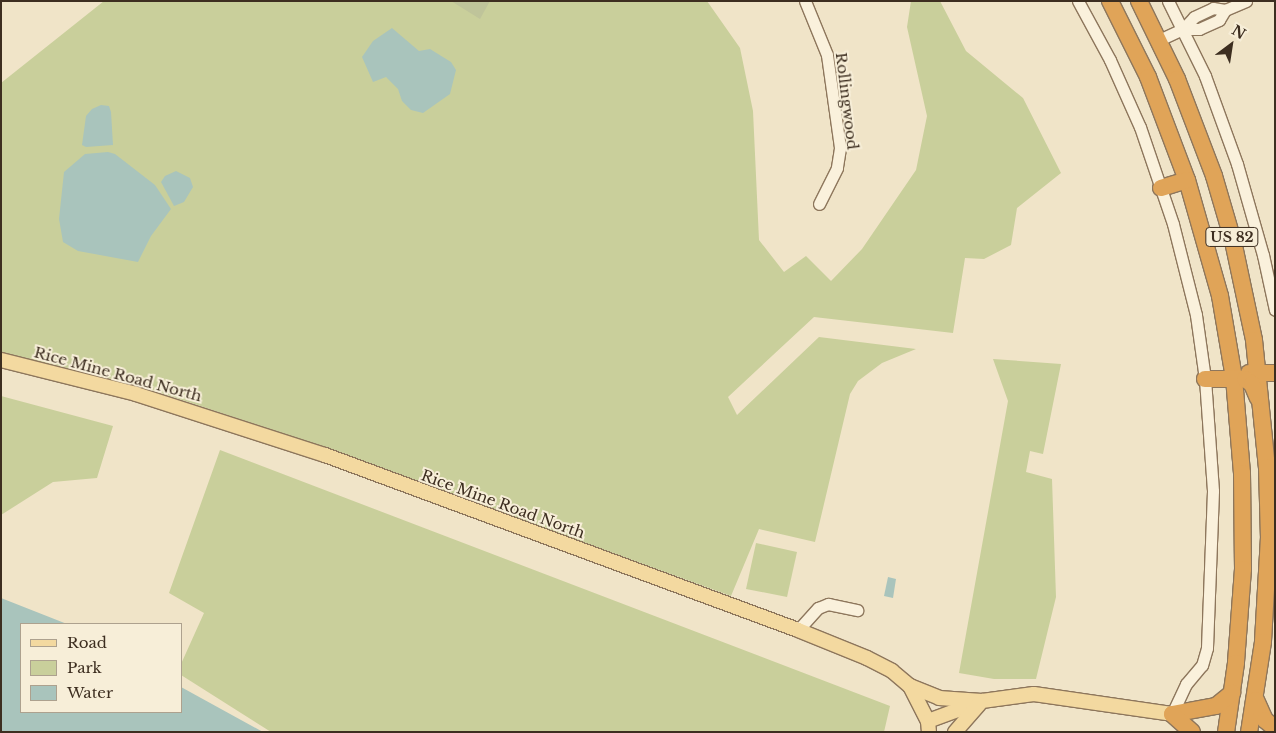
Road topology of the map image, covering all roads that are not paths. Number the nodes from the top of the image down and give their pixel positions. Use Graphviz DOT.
graph roads {
  1 [pos="805,1"];
  2 [pos="1078,1"];
  3 [pos="1110,1"];
  4 [pos="1139,1"];
  5 [pos="1168,1"];
  6 [pos="1246,1"];
  7 [pos="1120,18"];
  8 [pos="1183,29"];
  9 [pos="1159,40"];
  10 [pos="1187,180"];
  11 [pos="1161,188"];
  12 [pos="819,204"];
  13 [pos="1275,310"];
  14 [pos="1227,336"];
  15 [pos="1,360"];
  16 [pos="1275,373"];
  17 [pos="1258,374"];
  18 [pos="1234,378"];
  19 [pos="1205,379"];
  20 [pos="1262,413"];
  21 [pos="858,610"];
  22 [pos="798,630"];
  23 [pos="910,686"];
  24 [pos="1232,693"];
  25 [pos="1256,700"];
  26 [pos="982,701"];
  27 [pos="1172,714"];
  28 [pos="928,726"];
  29 [pos="1275,728"];
  30 [pos="1192,730"];
  31 [pos="955,732"];
  32 [pos="1226,732"];
  33 [pos="1249,732"];
  1 -- 12 [label="street, Rollingwood"];
  2 -- 11 [label="street"];
  3 -- 7 [label="highway, US 82"];
  4 -- 9 [label="highway, US 82"];
  5 -- 8 [label="street"];
  6 -- 8 [label="street"];
  7 -- 9 [label="highway"];
  7 -- 10 [label="highway, US 82"];
  8 -- 9 [label="street"];
  8 -- 13 [label="street"];
  9 -- 17 [label="highway, US 82"];
  10 -- 11 [label="highway"];
  10 -- 14 [label="highway, US 82"];
  11 -- 19 [label="street"];
  14 -- 17 [label="highway"];
  14 -- 18 [label="highway, US 82"];
  15 -- 22 [label="main road, Rice Mine Road North"];
  16 -- 17 [label="highway"];
  17 -- 20 [label="highway, US 82"];
  18 -- 19 [label="highway"];
  18 -- 20 [label="highway"];
  18 -- 24 [label="highway, US 82"];
  19 -- 27 [label="street"];
  20 -- 25 [label="highway, US 82"];
  21 -- 22 [label="street"];
  22 -- 23 [label="main road, Rice Mine Road North"];
  23 -- 26 [label="main road, Rice Mine Road North"];
  23 -- 28 [label="main road"];
  24 -- 27 [label="highway"];
  24 -- 32 [label="highway, US 82"];
  25 -- 29 [label="highway"];
  25 -- 33 [label="highway, US 82"];
  26 -- 27 [label="main road, Rice Mine Road North"];
  26 -- 28 [label="main road, Rice Mine Road North"];
  26 -- 31 [label="main road"];
  27 -- 30 [label="highway"];
}
